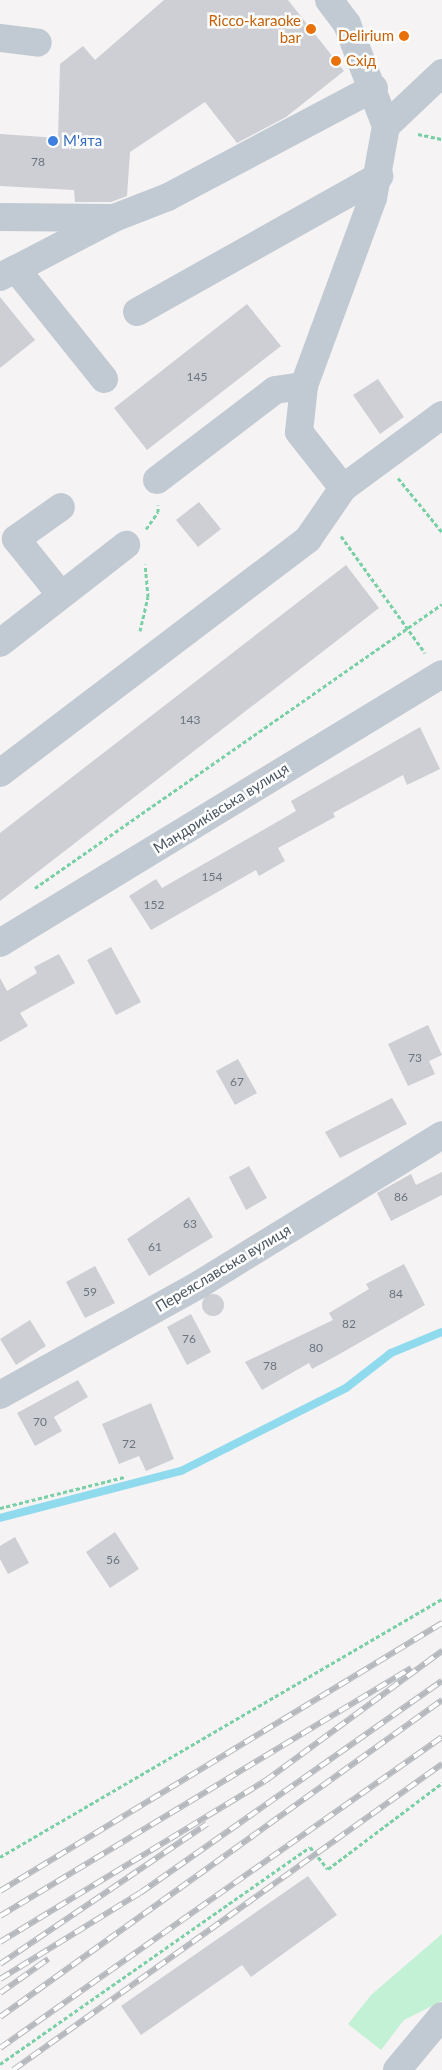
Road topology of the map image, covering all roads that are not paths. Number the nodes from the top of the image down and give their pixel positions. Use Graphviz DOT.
graph roads {
  1 [pos="329,0"];
  2 [pos="0,38"];
  3 [pos="38,43"];
  4 [pos="442,73"];
  5 [pos="374,88"];
  6 [pos="386,126"];
  7 [pos="379,176"];
  8 [pos="0,217"];
  9 [pos="114,218"];
  10 [pos="8,273"];
  11 [pos="137,312"];
  12 [pos="104,379"];
  13 [pos="304,386"];
  14 [pos="442,415"];
  15 [pos="158,480"];
  16 [pos="343,488"];
  17 [pos="61,507"];
  18 [pos="135,553"];
  19 [pos="61,595"];
  20 [pos="0,643"];
  21 [pos="442,674"];
  22 [pos="0,773"];
  23 [pos="0,943"];
  24 [pos="442,1135"];
  25 [pos="0,1395"];
  26 [pos="442,2016"];
  27 [pos="397,2070"];
  1 -- 5 [label="street"];
  2 -- 3 [label="street"];
  4 -- 6 [label="street"];
  5 -- 6 [label="street"];
  5 -- 9 [label="street"];
  6 -- 7 [label="street"];
  7 -- 11 [label="street"];
  7 -- 13 [label="street"];
  8 -- 9 [label="street"];
  9 -- 10 [label="street"];
  10 -- 12 [label="street"];
  13 -- 15 [label="street"];
  13 -- 16 [label="street"];
  14 -- 16 [label="street"];
  16 -- 22 [label="street"];
  17 -- 19 [label="street"];
  18 -- 19 [label="street"];
  19 -- 20 [label="street"];
  21 -- 23 [label="street, Мандриківська вулиця"];
  24 -- 25 [label="street, Переяславська вулиця"];
  26 -- 27 [label="street"];
}
